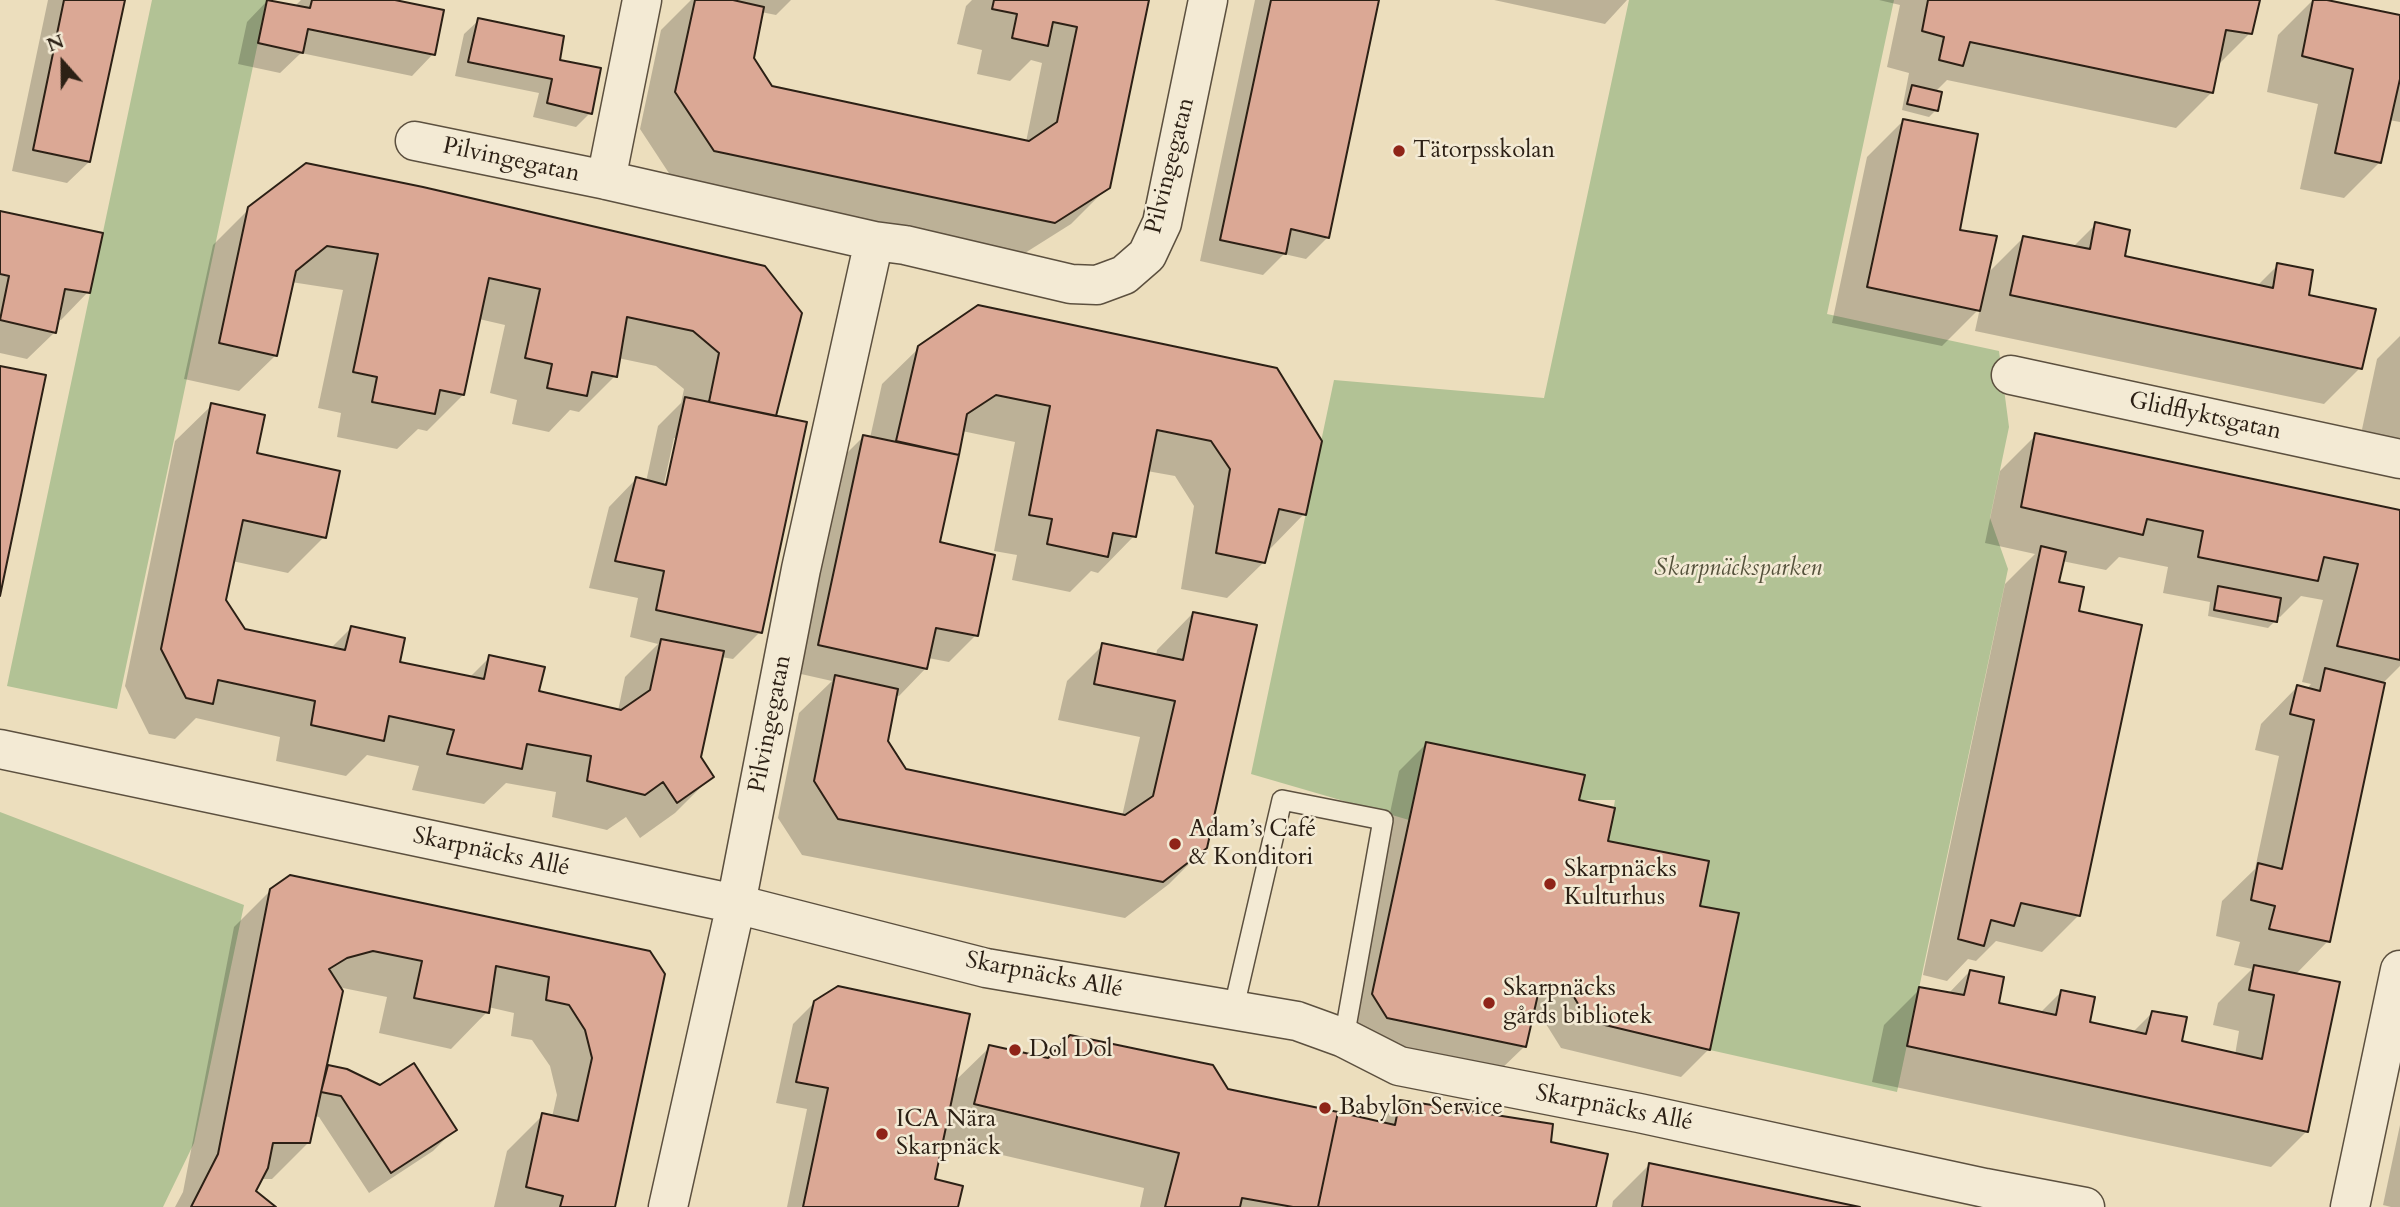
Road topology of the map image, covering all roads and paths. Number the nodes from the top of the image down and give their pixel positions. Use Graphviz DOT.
graph roads {
  1 [pos="642,0"];
  2 [pos="1208,0"];
  3 [pos="415,141"];
  4 [pos="606,180"];
  5 [pos="874,241"];
  6 [pos="2011,375"];
  7 [pos="2400,459"];
  8 [pos="0,749"];
  9 [pos="736,904"];
  10 [pos="2400,970"];
  11 [pos="1233,1011"];
  12 [pos="1344,1038"];
  13 [pos="668,1207"];
  14 [pos="2085,1207"];
  15 [pos="2350,1207"];
  1 -- 4 [label="street, Pilvingegatan"];
  2 -- 5 [label="street, Pilvingegatan"];
  3 -- 4 [label="street, Pilvingegatan"];
  4 -- 5 [label="street, Pilvingegatan"];
  5 -- 9 [label="street, Pilvingegatan"];
  6 -- 7 [label="street, Glidflyktsgatan"];
  8 -- 9 [label="street, Skarpnäcks Allé"];
  9 -- 11 [label="street, Skarpnäcks Allé"];
  9 -- 13 [label="street, Pilvingegatan"];
  10 -- 15 [label="street"];
  11 -- 12 [label="street, Skarpnäcks Allé"];
  11 -- 12 [label="lane"];
  12 -- 14 [label="street, Skarpnäcks Allé"];
}
